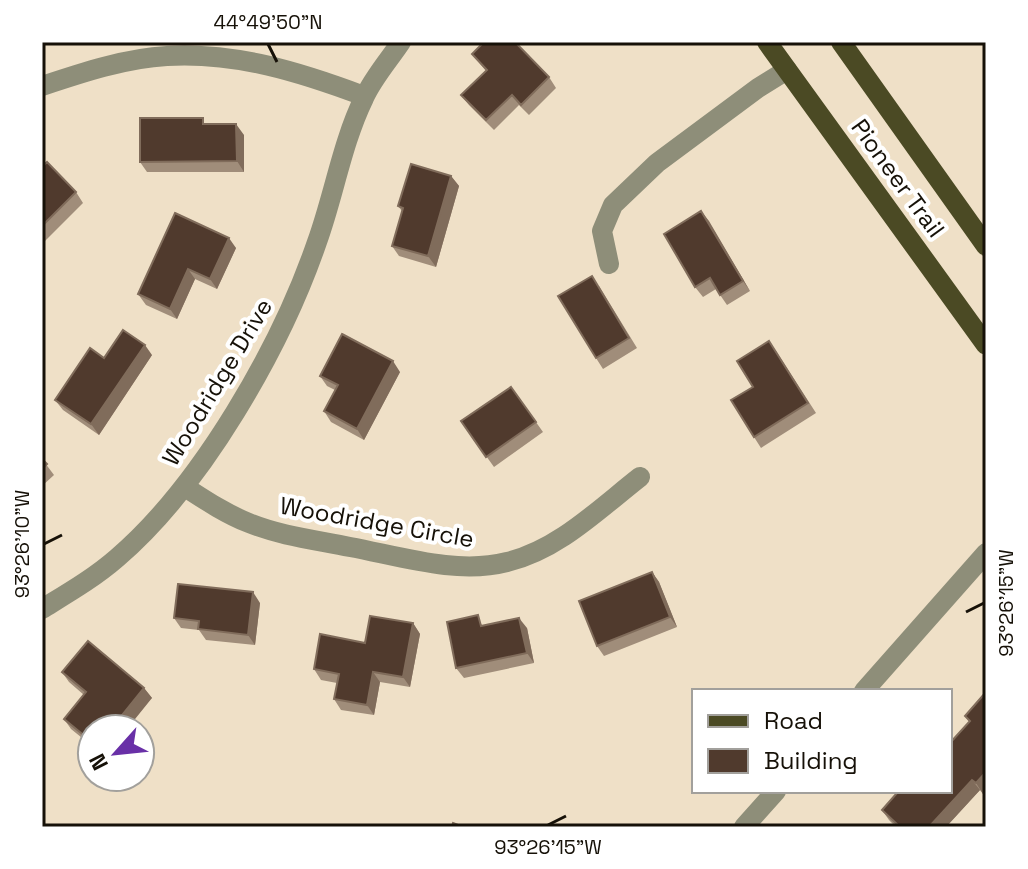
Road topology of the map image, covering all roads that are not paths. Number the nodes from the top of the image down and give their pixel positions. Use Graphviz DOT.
graph roads {
  1 [pos="401,42"];
  2 [pos="767,42"];
  3 [pos="841,42"];
  4 [pos="787,70"];
  5 [pos="42,86"];
  6 [pos="364,96"];
  7 [pos="986,246"];
  8 [pos="609,264"];
  9 [pos="986,345"];
  10 [pos="640,477"];
  11 [pos="185,487"];
  12 [pos="986,553"];
  13 [pos="42,609"];
  14 [pos="866,689"];
  15 [pos="774,793"];
  16 [pos="744,827"];
  1 -- 6 [label="street, Woodridge Drive"];
  2 -- 4 [label="main road, Pioneer Trail"];
  3 -- 7 [label="main road, Pioneer Trail"];
  4 -- 8 [label="street"];
  4 -- 9 [label="main road, Pioneer Trail"];
  5 -- 6 [label="street"];
  6 -- 11 [label="street, Woodridge Drive"];
  10 -- 11 [label="street, Woodridge Circle"];
  11 -- 13 [label="street, Woodridge Drive"];
  12 -- 14 [label="street"];
  15 -- 16 [label="street"];
}
